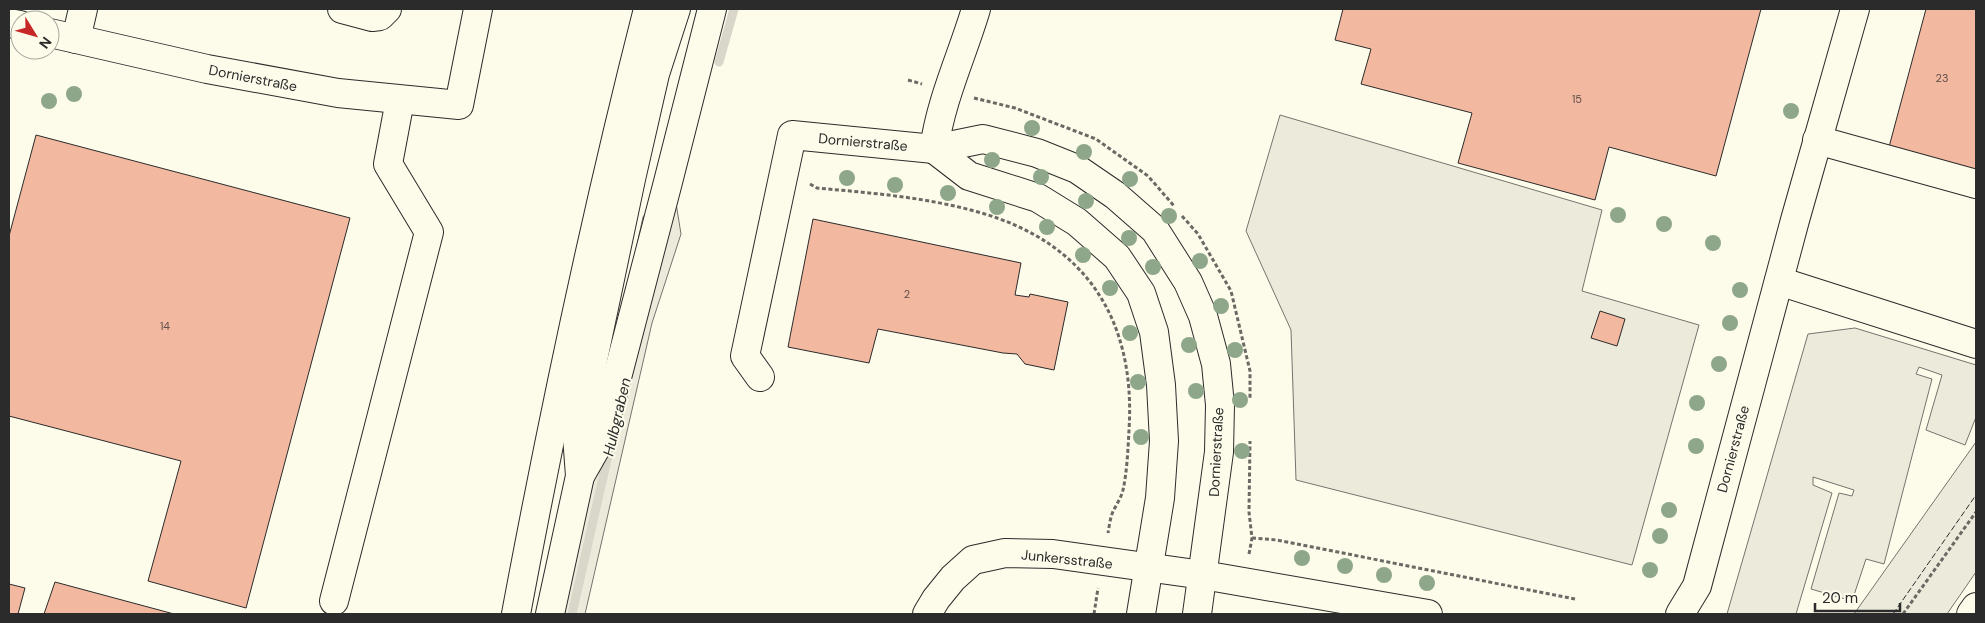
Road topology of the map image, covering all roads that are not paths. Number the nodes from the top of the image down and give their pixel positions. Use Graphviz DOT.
graph roads {
  1 [pos="83,9"];
  2 [pos="342,9"];
  3 [pos="387,9"];
  4 [pos="478,9"];
  5 [pos="648,9"];
  6 [pos="676,9"];
  7 [pos="712,9"];
  8 [pos="976,9"];
  9 [pos="1855,9"];
  10 [pos="63,36"];
  11 [pos="643,75"];
  12 [pos="400,100"];
  13 [pos="1817,140"];
  14 [pos="934,148"];
  15 [pos="619,176"];
  16 [pos="1976,184"];
  17 [pos="1779,280"];
  18 [pos="1976,344"];
  19 [pos="760,377"];
  20 [pos="580,476"];
  21 [pos="1148,568"];
  22 [pos="1203,575"];
  23 [pos="334,601"];
  24 [pos="1976,607"];
  25 [pos="516,614"];
  26 [pos="550,614"];
  27 [pos="927,614"];
  28 [pos="1141,614"];
  29 [pos="1197,614"];
  30 [pos="1428,614"];
  31 [pos="1680,614"];
  32 [pos="1971,614"];
  1 -- 10 [label="main road"];
  2 -- 3 [label="main road"];
  4 -- 12 [label="main road, Dornierstraße"];
  5 -- 11 [label="main road"];
  6 -- 11 [label="main road"];
  7 -- 20 [label="main road"];
  8 -- 14 [label="main road"];
  9 -- 13 [label="main road, Dornierstraße"];
  10 -- 12 [label="main road, Dornierstraße"];
  11 -- 15 [label="main road"];
  12 -- 23 [label="main road"];
  13 -- 16 [label="main road"];
  13 -- 17 [label="main road, Dornierstraße"];
  14 -- 19 [label="main road, Dornierstraße"];
  14 -- 21 [label="main road"];
  14 -- 22 [label="main road, Dornierstraße"];
  15 -- 20 [label="main road"];
  15 -- 25 [label="main road"];
  17 -- 18 [label="main road"];
  17 -- 31 [label="main road, Dornierstraße"];
  20 -- 26 [label="main road"];
  21 -- 22 [label="main road, Junkersstraße"];
  21 -- 27 [label="main road, Junkersstraße"];
  21 -- 28 [label="main road"];
  22 -- 29 [label="main road, Dornierstraße"];
  22 -- 30 [label="main road"];
  24 -- 32 [label="main road"];
}
